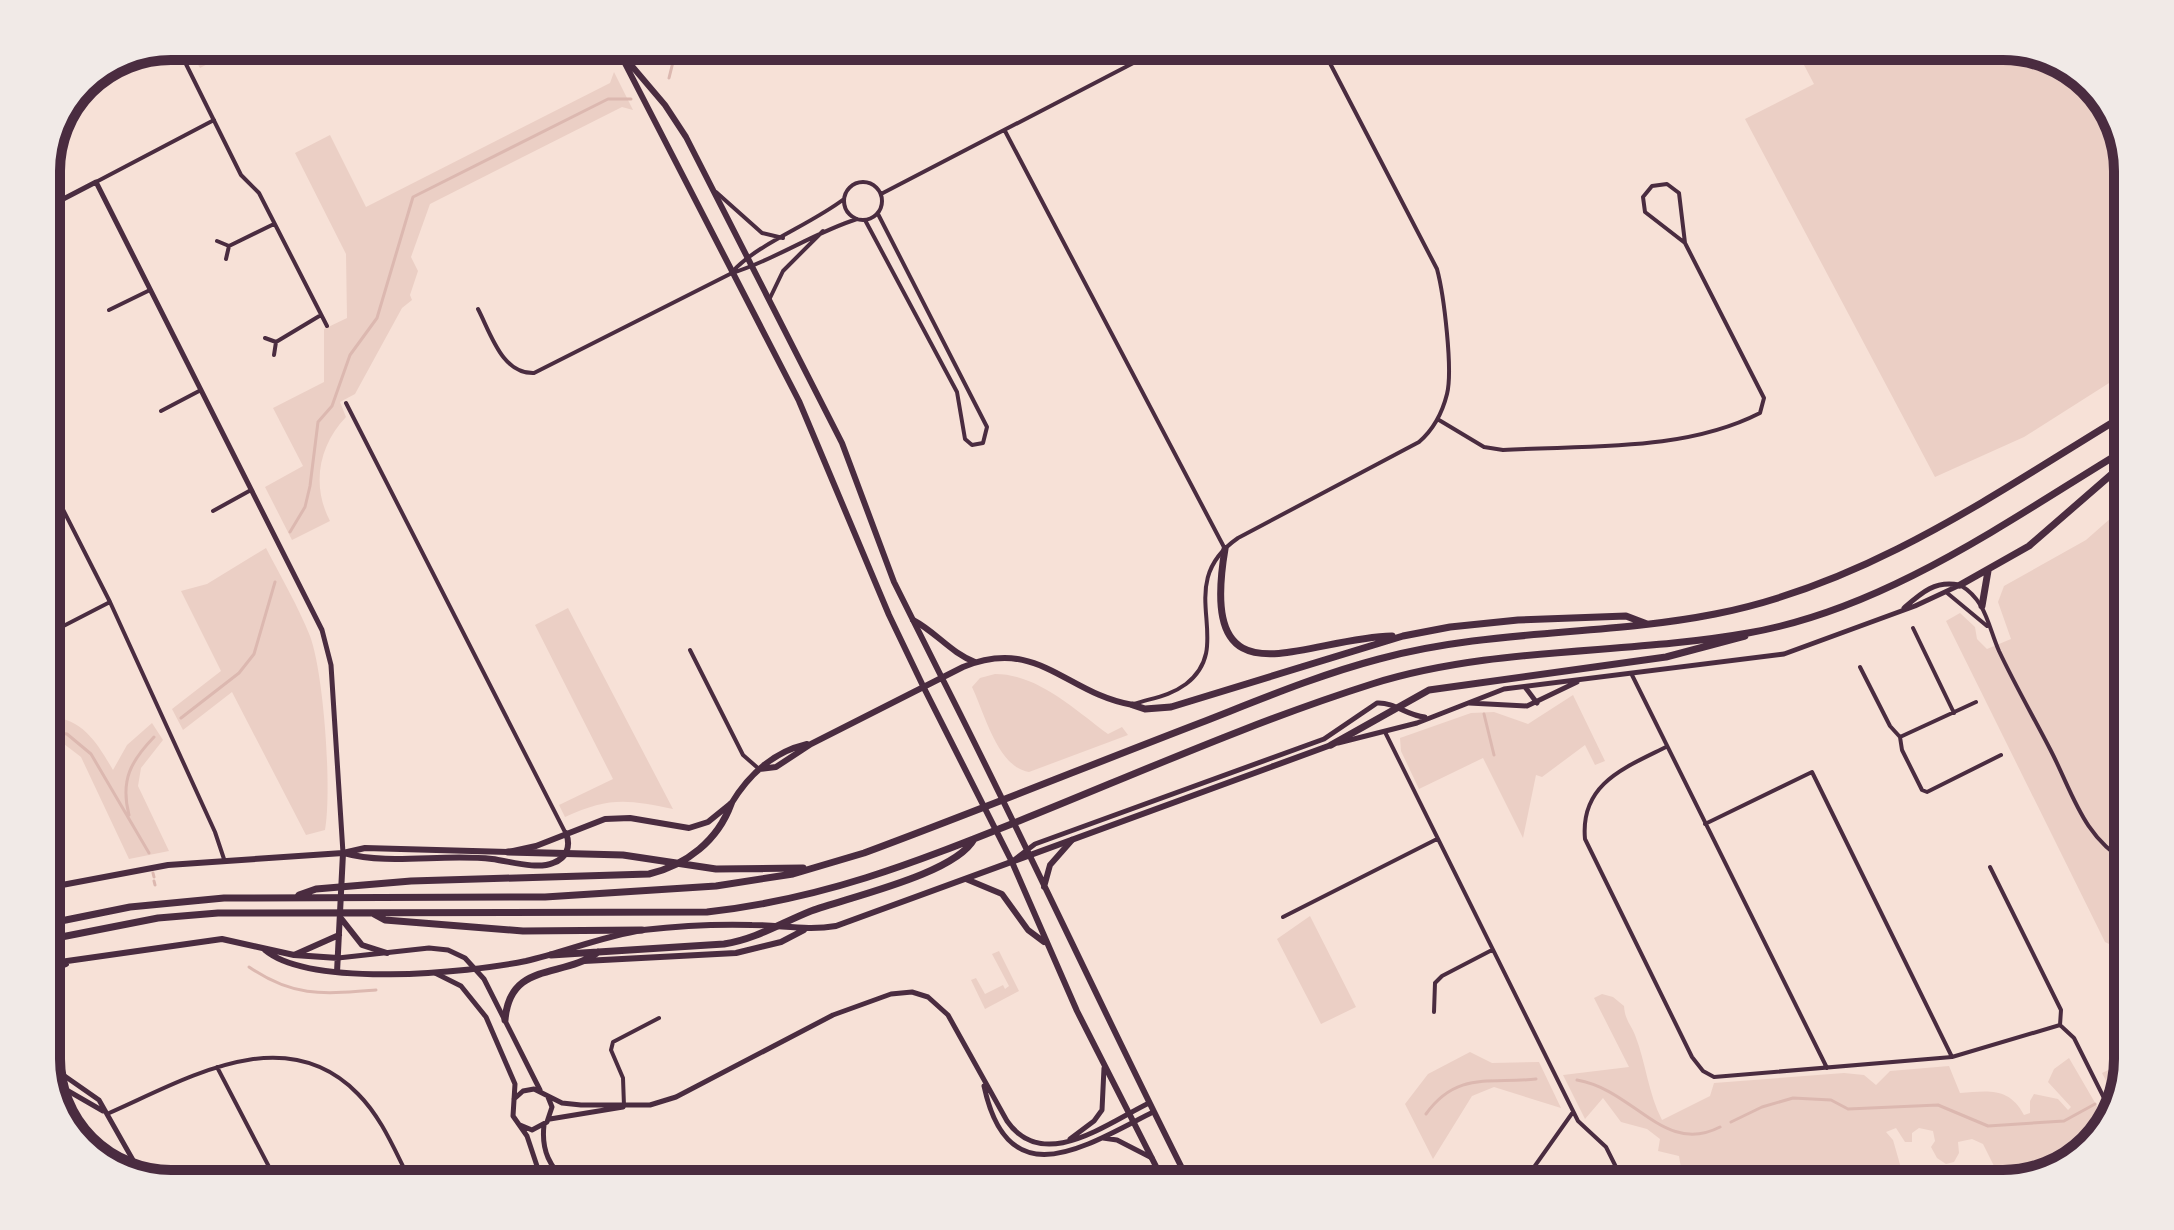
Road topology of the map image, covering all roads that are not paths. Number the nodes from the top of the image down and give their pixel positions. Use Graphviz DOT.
graph roads {
  1 [pos="184,60"];
  2 [pos="622,60"];
  3 [pos="626,60"];
  4 [pos="1139,60"];
  5 [pos="1328,60"];
  6 [pos="214,120"];
  7 [pos="1005,131"];
  8 [pos="96,182"];
  9 [pos="712,188"];
  10 [pos="881,194"];
  11 [pos="844,199"];
  12 [pos="60,201"];
  13 [pos="878,214"];
  14 [pos="857,219"];
  15 [pos="865,220"];
  16 [pos="274,224"];
  17 [pos="825,230"];
  18 [pos="783,238"];
  19 [pos="217,241"];
  20 [pos="1685,243"];
  21 [pos="229,246"];
  22 [pos="897,255"];
  23 [pos="747,257"];
  24 [pos="226,259"];
  25 [pos="886,260"];
  26 [pos="752,267"];
  27 [pos="732,273"];
  28 [pos="150,290"];
  29 [pos="770,302"];
  30 [pos="478,309"];
  31 [pos="109,310"];
  32 [pos="321,315"];
  33 [pos="327,326"];
  34 [pos="265,338"];
  35 [pos="276,342"];
  36 [pos="274,355"];
  37 [pos="201,390"];
  38 [pos="346,403"];
  39 [pos="161,411"];
  40 [pos="1439,420"];
  41 [pos="2114,421"];
  42 [pos="2114,456"];
  43 [pos="2114,472"];
  44 [pos="251,490"];
  45 [pos="60,504"];
  46 [pos="213,511"];
  47 [pos="1225,549"];
  48 [pos="1988,571"];
  49 [pos="1960,585"];
  50 [pos="1946,592"];
  51 [pos="110,602"];
  52 [pos="1982,606"];
  53 [pos="1903,608"];
  54 [pos="913,620"];
  55 [pos="1649,624"];
  56 [pos="60,628"];
  57 [pos="1913,628"];
  58 [pos="1989,628"];
  59 [pos="1751,633"];
  60 [pos="1403,636"];
  61 [pos="690,650"];
  62 [pos="975,662"];
  63 [pos="1860,667"];
  64 [pos="1632,675"];
  65 [pos="942,678"];
  66 [pos="1578,682"];
  67 [pos="1524,686"];
  68 [pos="924,688"];
  69 [pos="1976,702"];
  70 [pos="1467,703"];
  71 [pos="1537,703"];
  72 [pos="1133,705"];
  73 [pos="1397,708"];
  74 [pos="1954,713"];
  75 [pos="1426,717"];
  76 [pos="1385,732"];
  77 [pos="1900,737"];
  78 [pos="1331,745"];
  79 [pos="1666,747"];
  80 [pos="2001,755"];
  81 [pos="759,769"];
  82 [pos="731,804"];
  83 [pos="1704,824"];
  84 [pos="566,833"];
  85 [pos="974,839"];
  86 [pos="1437,839"];
  87 [pos="1072,840"];
  88 [pos="1026,848"];
  89 [pos="508,852"];
  90 [pos="343,853"];
  91 [pos="2114,854"];
  92 [pos="565,855"];
  93 [pos="1030,856"];
  94 [pos="224,859"];
  95 [pos="1012,862"];
  96 [pos="1990,867"];
  97 [pos="809,868"];
  98 [pos="966,879"];
  99 [pos="60,886"];
  100 [pos="1044,887"];
  101 [pos="315,893"];
  102 [pos="372,913"];
  103 [pos="340,917"];
  104 [pos="1283,917"];
  105 [pos="60,922"];
  106 [pos="642,930"];
  107 [pos="804,930"];
  108 [pos="339,935"];
  109 [pos="60,937"];
  110 [pos="1046,944"];
  111 [pos="265,950"];
  112 [pos="1492,950"];
  113 [pos="600,951"];
  114 [pos="387,953"];
  115 [pos="294,955"];
  116 [pos="551,955"];
  117 [pos="338,958"];
  118 [pos="577,961"];
  119 [pos="69,962"];
  120 [pos="60,963"];
  121 [pos="60,966"];
  122 [pos="477,968"];
  123 [pos="431,971"];
  124 [pos="337,972"];
  125 [pos="1434,1012"];
  126 [pos="659,1018"];
  127 [pos="505,1020"];
  128 [pos="2060,1025"];
  129 [pos="1952,1057"];
  130 [pos="1104,1066"];
  131 [pos="217,1067"];
  132 [pos="1827,1068"];
  133 [pos="61,1074"];
  134 [pos="983,1081"];
  135 [pos="64,1089"];
  136 [pos="540,1091"];
  137 [pos="547,1096"];
  138 [pos="514,1099"];
  139 [pos="2106,1101"];
  140 [pos="1149,1103"];
  141 [pos="624,1106"];
  142 [pos="1153,1112"];
  143 [pos="1573,1112"];
  144 [pos="1129,1113"];
  145 [pos="107,1114"];
  146 [pos="550,1119"];
  147 [pos="1134,1122"];
  148 [pos="519,1125"];
  149 [pos="544,1125"];
  150 [pos="1101,1138"];
  151 [pos="1070,1140"];
  152 [pos="1153,1159"];
  153 [pos="135,1164"];
  154 [pos="271,1170"];
  155 [pos="405,1170"];
  156 [pos="540,1170"];
  157 [pos="556,1170"];
  158 [pos="1158,1170"];
  159 [pos="1183,1170"];
  160 [pos="1532,1170"];
  161 [pos="1618,1170"];
  1 -- 6 [label="street"];
  2 -- 27 [label="main road"];
  3 -- 9 [label="main road"];
  4 -- 7 [label="street"];
  5 -- 40 [label="street"];
  6 -- 8 [label="street"];
  6 -- 16 [label="street"];
  7 -- 10 [label="street"];
  7 -- 47 [label="street"];
  8 -- 12 [label="street"];
  8 -- 28 [label="street"];
  9 -- 18 [label="street"];
  9 -- 23 [label="main road"];
  10 -- 11 [label="street"];
  10 -- 13 [label="street"];
  11 -- 14 [label="street"];
  11 -- 18 [label="street"];
  13 -- 15 [label="street"];
  13 -- 22 [label="street"];
  14 -- 15 [label="street"];
  14 -- 17 [label="street"];
  15 -- 25 [label="street"];
  16 -- 21 [label="street"];
  16 -- 32 [label="street"];
  17 -- 26 [label="street"];
  17 -- 29 [label="street"];
  18 -- 23 [label="street"];
  19 -- 21 [label="street"];
  20 -- 20 [label="street"];
  20 -- 40 [label="street"];
  21 -- 24 [label="street"];
  22 -- 25 [label="street"];
  22 -- 25 [label="street"];
  23 -- 26 [label="main road"];
  23 -- 27 [label="street"];
  26 -- 27 [label="street"];
  26 -- 29 [label="main road"];
  27 -- 30 [label="street"];
  27 -- 68 [label="main road"];
  28 -- 31 [label="street"];
  28 -- 37 [label="street"];
  29 -- 54 [label="main road"];
  32 -- 33 [label="street"];
  32 -- 35 [label="street"];
  34 -- 35 [label="street"];
  35 -- 36 [label="street"];
  37 -- 39 [label="street"];
  37 -- 44 [label="street"];
  38 -- 84 [label="street"];
  40 -- 47 [label="street"];
  41 -- 55 [label="highway"];
  42 -- 59 [label="highway"];
  43 -- 48 [label="highway"];
  44 -- 46 [label="street"];
  44 -- 90 [label="street"];
  45 -- 51 [label="street"];
  47 -- 60 [label="highway"];
  47 -- 72 [label="street"];
  48 -- 49 [label="highway"];
  48 -- 52 [label="highway"];
  49 -- 50 [label="street"];
  49 -- 52 [label="street"];
  49 -- 53 [label="street"];
  50 -- 53 [label="street"];
  50 -- 58 [label="street"];
  51 -- 56 [label="street"];
  51 -- 94 [label="street"];
  52 -- 58 [label="street"];
  53 -- 64 [label="street"];
  54 -- 62 [label="main road"];
  54 -- 65 [label="main road"];
  55 -- 60 [label="highway"];
  55 -- 97 [label="highway"];
  57 -- 74 [label="street"];
  58 -- 91 [label="street"];
  59 -- 73 [label="highway"];
  59 -- 85 [label="highway"];
  60 -- 72 [label="highway"];
  61 -- 81 [label="street"];
  62 -- 65 [label="main road"];
  62 -- 72 [label="main road"];
  63 -- 77 [label="street"];
  64 -- 66 [label="street"];
  64 -- 79 [label="street"];
  65 -- 68 [label="main road"];
  65 -- 88 [label="main road"];
  66 -- 67 [label="street"];
  66 -- 71 [label="street"];
  67 -- 70 [label="street"];
  67 -- 71 [label="street"];
  68 -- 81 [label="main road"];
  68 -- 95 [label="main road"];
  69 -- 74 [label="street"];
  70 -- 71 [label="street"];
  70 -- 75 [label="street"];
  73 -- 75 [label="street"];
  73 -- 78 [label="highway"];
  73 -- 88 [label="street"];
  74 -- 77 [label="street"];
  75 -- 76 [label="street"];
  76 -- 78 [label="street"];
  76 -- 86 [label="street"];
  77 -- 80 [label="street"];
  78 -- 87 [label="main road"];
  79 -- 83 [label="street"];
  79 -- 132 [label="street"];
  81 -- 82 [label="main road"];
  82 -- 84 [label="main road"];
  82 -- 101 [label="highway"];
  83 -- 129 [label="street"];
  83 -- 132 [label="street"];
  84 -- 89 [label="main road"];
  84 -- 92 [label="main road"];
  85 -- 102 [label="highway"];
  85 -- 113 [label="highway"];
  86 -- 104 [label="street"];
  86 -- 112 [label="street"];
  87 -- 93 [label="main road"];
  87 -- 100 [label="main road"];
  88 -- 93 [label="main road"];
  88 -- 95 [label="street"];
  89 -- 90 [label="main road"];
  89 -- 92 [label="highway"];
  90 -- 92 [label="main road"];
  90 -- 94 [label="main road"];
  90 -- 103 [label="main road"];
  92 -- 97 [label="highway"];
  93 -- 95 [label="main road"];
  93 -- 100 [label="main road"];
  94 -- 99 [label="main road"];
  95 -- 98 [label="main road"];
  95 -- 110 [label="main road"];
  96 -- 128 [label="street"];
  97 -- 101 [label="highway"];
  98 -- 107 [label="main road"];
  98 -- 110 [label="main road"];
  100 -- 140 [label="main road"];
  101 -- 105 [label="highway"];
  102 -- 106 [label="highway"];
  102 -- 109 [label="highway"];
  103 -- 108 [label="main road"];
  103 -- 114 [label="main road"];
  106 -- 107 [label="main road"];
  106 -- 116 [label="main road"];
  107 -- 118 [label="main road"];
  108 -- 115 [label="main road"];
  108 -- 117 [label="main road"];
  110 -- 130 [label="main road"];
  111 -- 115 [label="main road"];
  111 -- 119 [label="main road"];
  111 -- 124 [label="main road"];
  112 -- 125 [label="street"];
  112 -- 143 [label="street"];
  113 -- 116 [label="highway"];
  113 -- 118 [label="highway"];
  114 -- 117 [label="street"];
  114 -- 122 [label="street"];
  115 -- 117 [label="main road"];
  116 -- 122 [label="main road"];
  117 -- 124 [label="main road"];
  118 -- 127 [label="highway"];
  119 -- 120 [label="main road"];
  119 -- 121 [label="main road"];
  122 -- 123 [label="main road"];
  122 -- 127 [label="street"];
  123 -- 124 [label="main road"];
  123 -- 138 [label="street"];
  126 -- 141 [label="street"];
  127 -- 136 [label="street"];
  128 -- 129 [label="street"];
  128 -- 139 [label="street"];
  129 -- 132 [label="street"];
  130 -- 144 [label="main road"];
  130 -- 151 [label="street"];
  131 -- 145 [label="street"];
  131 -- 154 [label="street"];
  131 -- 155 [label="street"];
  133 -- 145 [label="street"];
  134 -- 141 [label="street"];
  134 -- 150 [label="street"];
  134 -- 151 [label="street"];
  135 -- 145 [label="street"];
  136 -- 137 [label="street"];
  136 -- 138 [label="street"];
  137 -- 141 [label="street"];
  137 -- 146 [label="street"];
  138 -- 148 [label="street"];
  140 -- 142 [label="main road"];
  140 -- 144 [label="street"];
  141 -- 146 [label="street"];
  142 -- 147 [label="street"];
  142 -- 159 [label="main road"];
  143 -- 160 [label="street"];
  143 -- 161 [label="street"];
  144 -- 147 [label="main road"];
  144 -- 151 [label="street"];
  145 -- 153 [label="street"];
  146 -- 149 [label="street"];
  147 -- 150 [label="street"];
  147 -- 152 [label="main road"];
  148 -- 149 [label="street"];
  148 -- 156 [label="street"];
  149 -- 157 [label="street"];
  150 -- 152 [label="street"];
  152 -- 158 [label="main road"];
}
